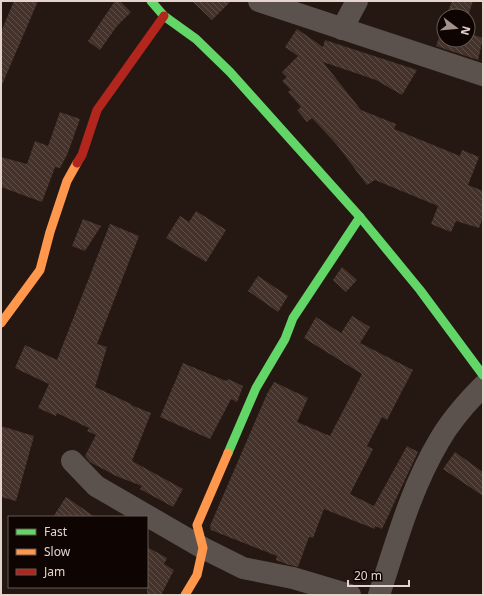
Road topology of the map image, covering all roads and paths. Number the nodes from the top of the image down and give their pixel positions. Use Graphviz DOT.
graph roads {
  1 [pos="151,1"];
  2 [pos="357,1"];
  3 [pos="267,2"];
  4 [pos="164,16"];
  5 [pos="342,29"];
  6 [pos="483,75"];
  7 [pos="360,217"];
  8 [pos="1,323"];
  9 [pos="482,374"];
  10 [pos="72,461"];
  11 [pos="148,516"];
  12 [pos="148,516"];
  13 [pos="203,548"];
  14 [pos="185,595"];
  15 [pos="350,595"];
  16 [pos="378,595"];
  1 -- 4 [label="street"];
  2 -- 5 [label="street"];
  3 -- 5 [label="street"];
  4 -- 7 [label="street"];
  4 -- 8 [label="street"];
  5 -- 6 [label="street"];
  7 -- 9 [label="street"];
  7 -- 13 [label="street"];
  9 -- 16 [label="street"];
  10 -- 12 [label="street"];
  11 -- 13 [label="street"];
  13 -- 14 [label="street"];
  13 -- 15 [label="street"];
}
